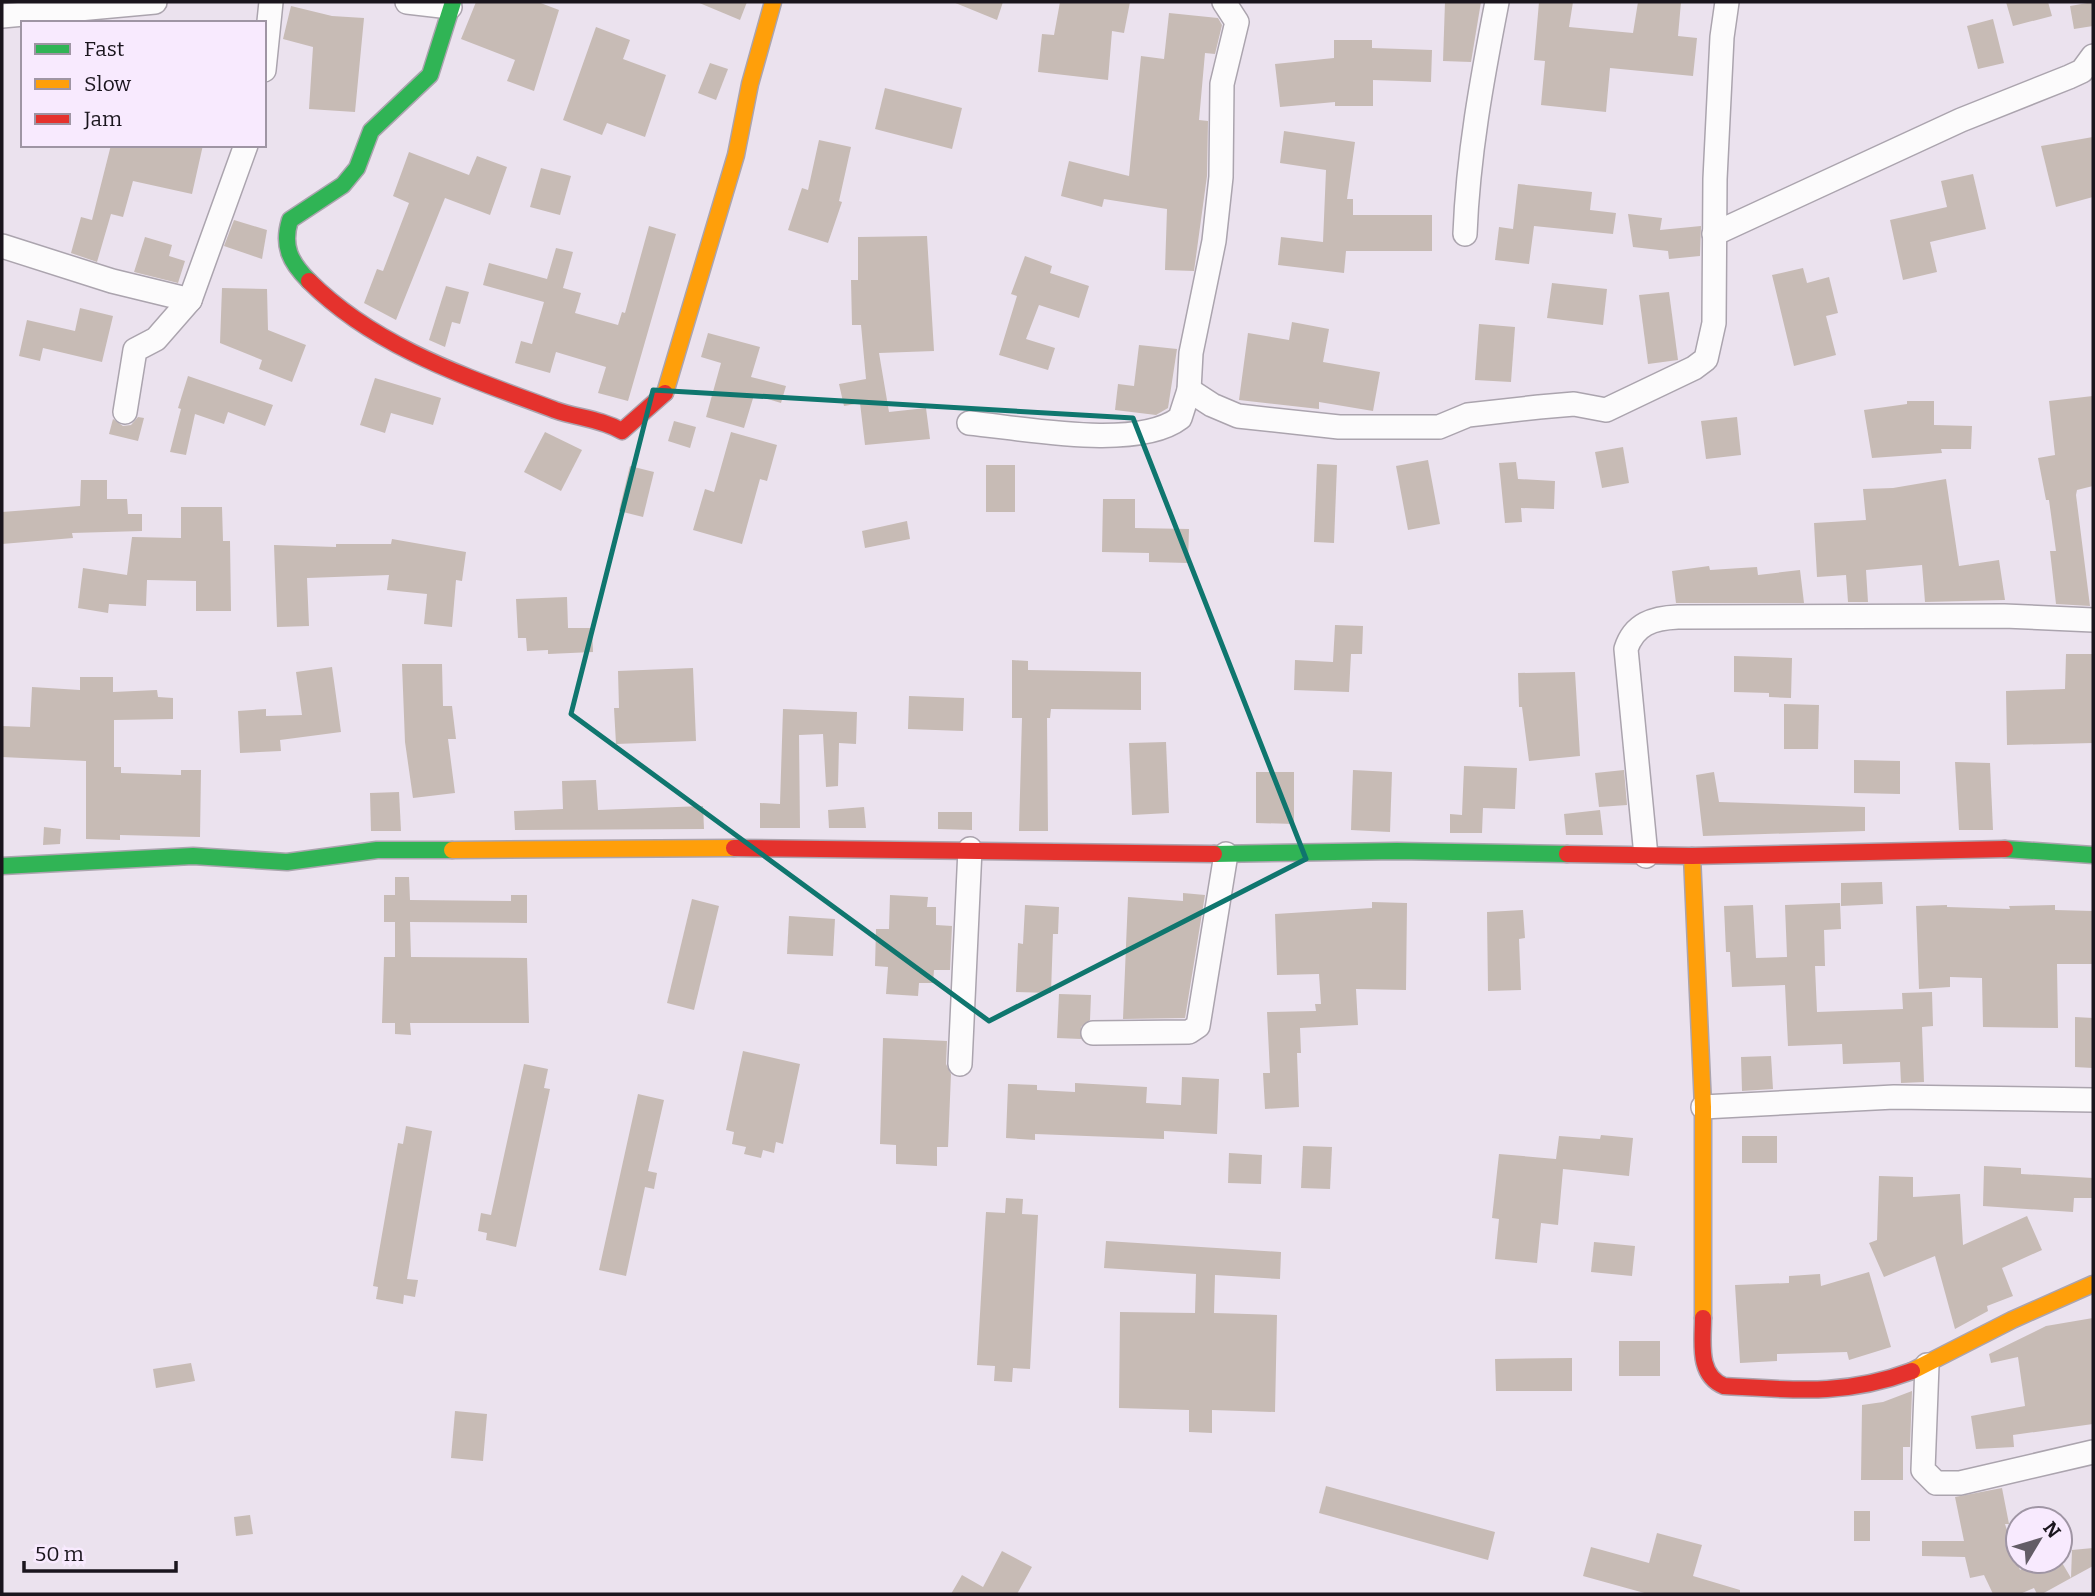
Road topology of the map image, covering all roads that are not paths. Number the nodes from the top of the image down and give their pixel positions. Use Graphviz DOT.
graph roads {
  1 [pos="155,2"];
  2 [pos="271,2"];
  3 [pos="407,2"];
  4 [pos="773,2"];
  5 [pos="1224,2"];
  6 [pos="1497,2"];
  7 [pos="1727,2"];
  8 [pos="452,4"];
  9 [pos="2,16"];
  10 [pos="266,51"];
  11 [pos="2093,56"];
  12 [pos="245,147"];
  13 [pos="1465,234"];
  14 [pos="1714,234"];
  15 [pos="2,246"];
  16 [pos="190,300"];
  17 [pos="1189,390"];
  18 [pos="125,412"];
  19 [pos="969,423"];
  20 [pos="2093,620"];
  21 [pos="970,849"];
  22 [pos="1226,854"];
  23 [pos="2093,855"];
  24 [pos="1646,856"];
  25 [pos="1692,856"];
  26 [pos="2,866"];
  27 [pos="1093,1033"];
  28 [pos="960,1064"];
  29 [pos="2093,1100"];
  30 [pos="1703,1107"];
  31 [pos="2093,1284"];
  32 [pos="1927,1364"];
  33 [pos="2093,1452"];
  1 -- 9 [label="street"];
  2 -- 10 [label="street"];
  3 -- 8 [label="street"];
  4 -- 8 [label="street"];
  5 -- 17 [label="street"];
  6 -- 13 [label="street"];
  7 -- 14 [label="street"];
  11 -- 14 [label="street"];
  12 -- 16 [label="street"];
  14 -- 17 [label="street"];
  15 -- 16 [label="street"];
  16 -- 18 [label="street"];
  17 -- 19 [label="street"];
  20 -- 24 [label="street"];
  21 -- 22 [label="street"];
  21 -- 26 [label="street"];
  21 -- 28 [label="street"];
  22 -- 24 [label="street"];
  22 -- 27 [label="street"];
  23 -- 25 [label="street"];
  24 -- 25 [label="street"];
  25 -- 30 [label="street"];
  29 -- 30 [label="street"];
  30 -- 32 [label="street"];
  31 -- 32 [label="street"];
  32 -- 33 [label="street"];
}
